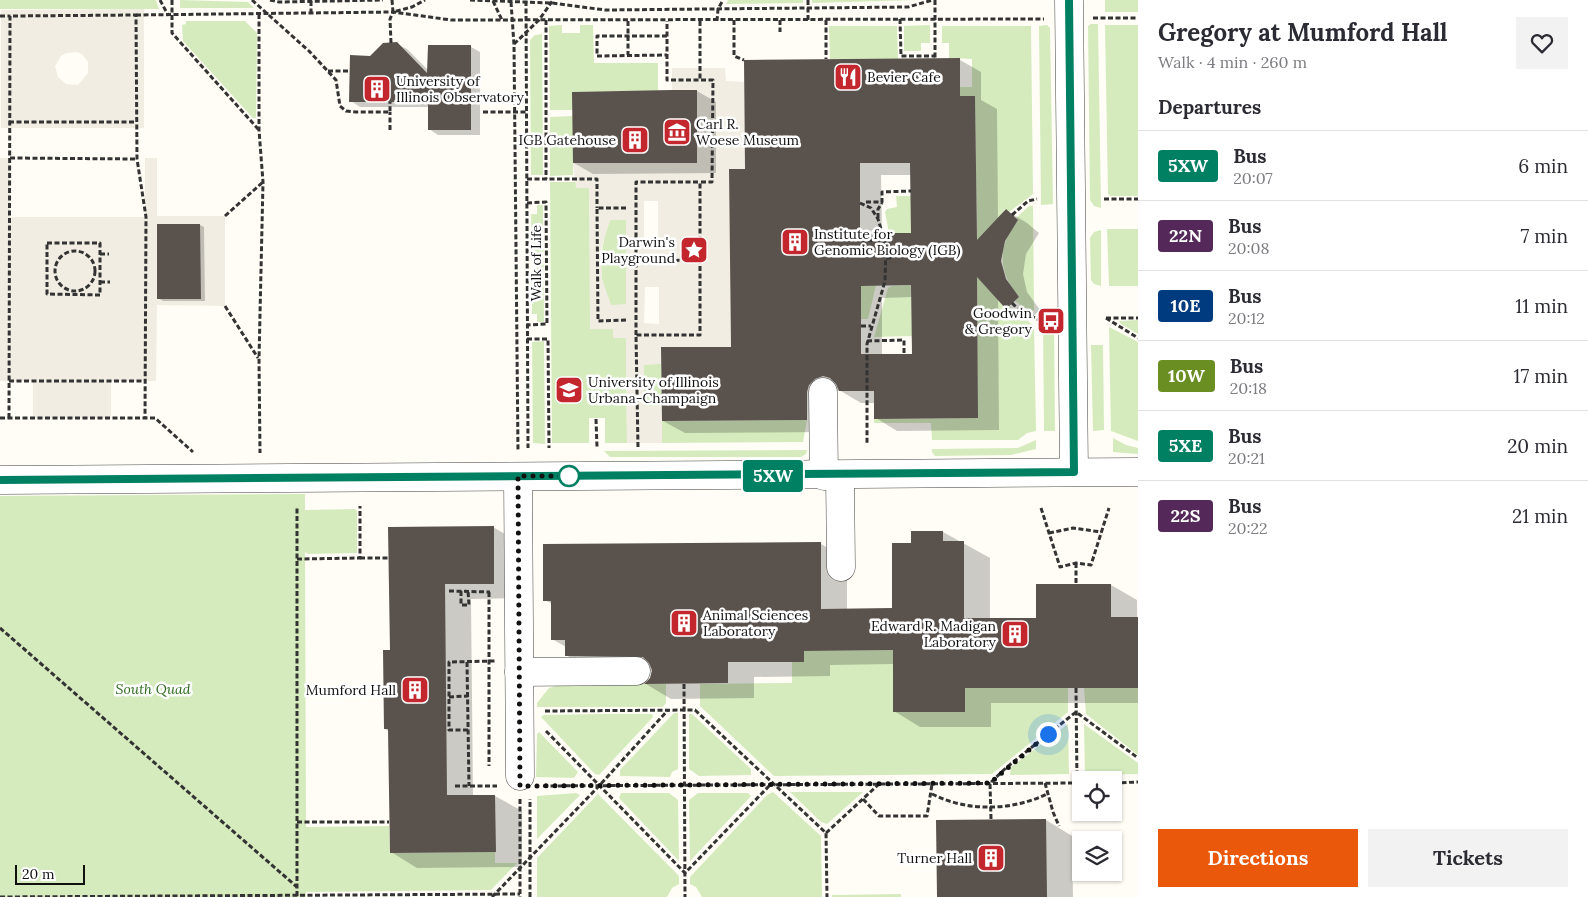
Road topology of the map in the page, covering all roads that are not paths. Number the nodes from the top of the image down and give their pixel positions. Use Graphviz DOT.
graph roads {
  1 [pos="1078,9"];
  2 [pos="824,392"];
  3 [pos="518,467"];
  4 [pos="1074,472"];
  5 [pos="1138,472"];
  6 [pos="832,476"];
  7 [pos="0,480"];
  8 [pos="841,567"];
  9 [pos="519,666"];
  10 [pos="636,671"];
  11 [pos="523,783"];
  1 -- 4 [label="street"];
  2 -- 6 [label="street"];
  3 -- 6 [label="street"];
  3 -- 7 [label="street"];
  3 -- 9 [label="street"];
  4 -- 5 [label="street"];
  4 -- 6 [label="street"];
  6 -- 8 [label="street"];
  9 -- 10 [label="street"];
  9 -- 11 [label="street"];
}
